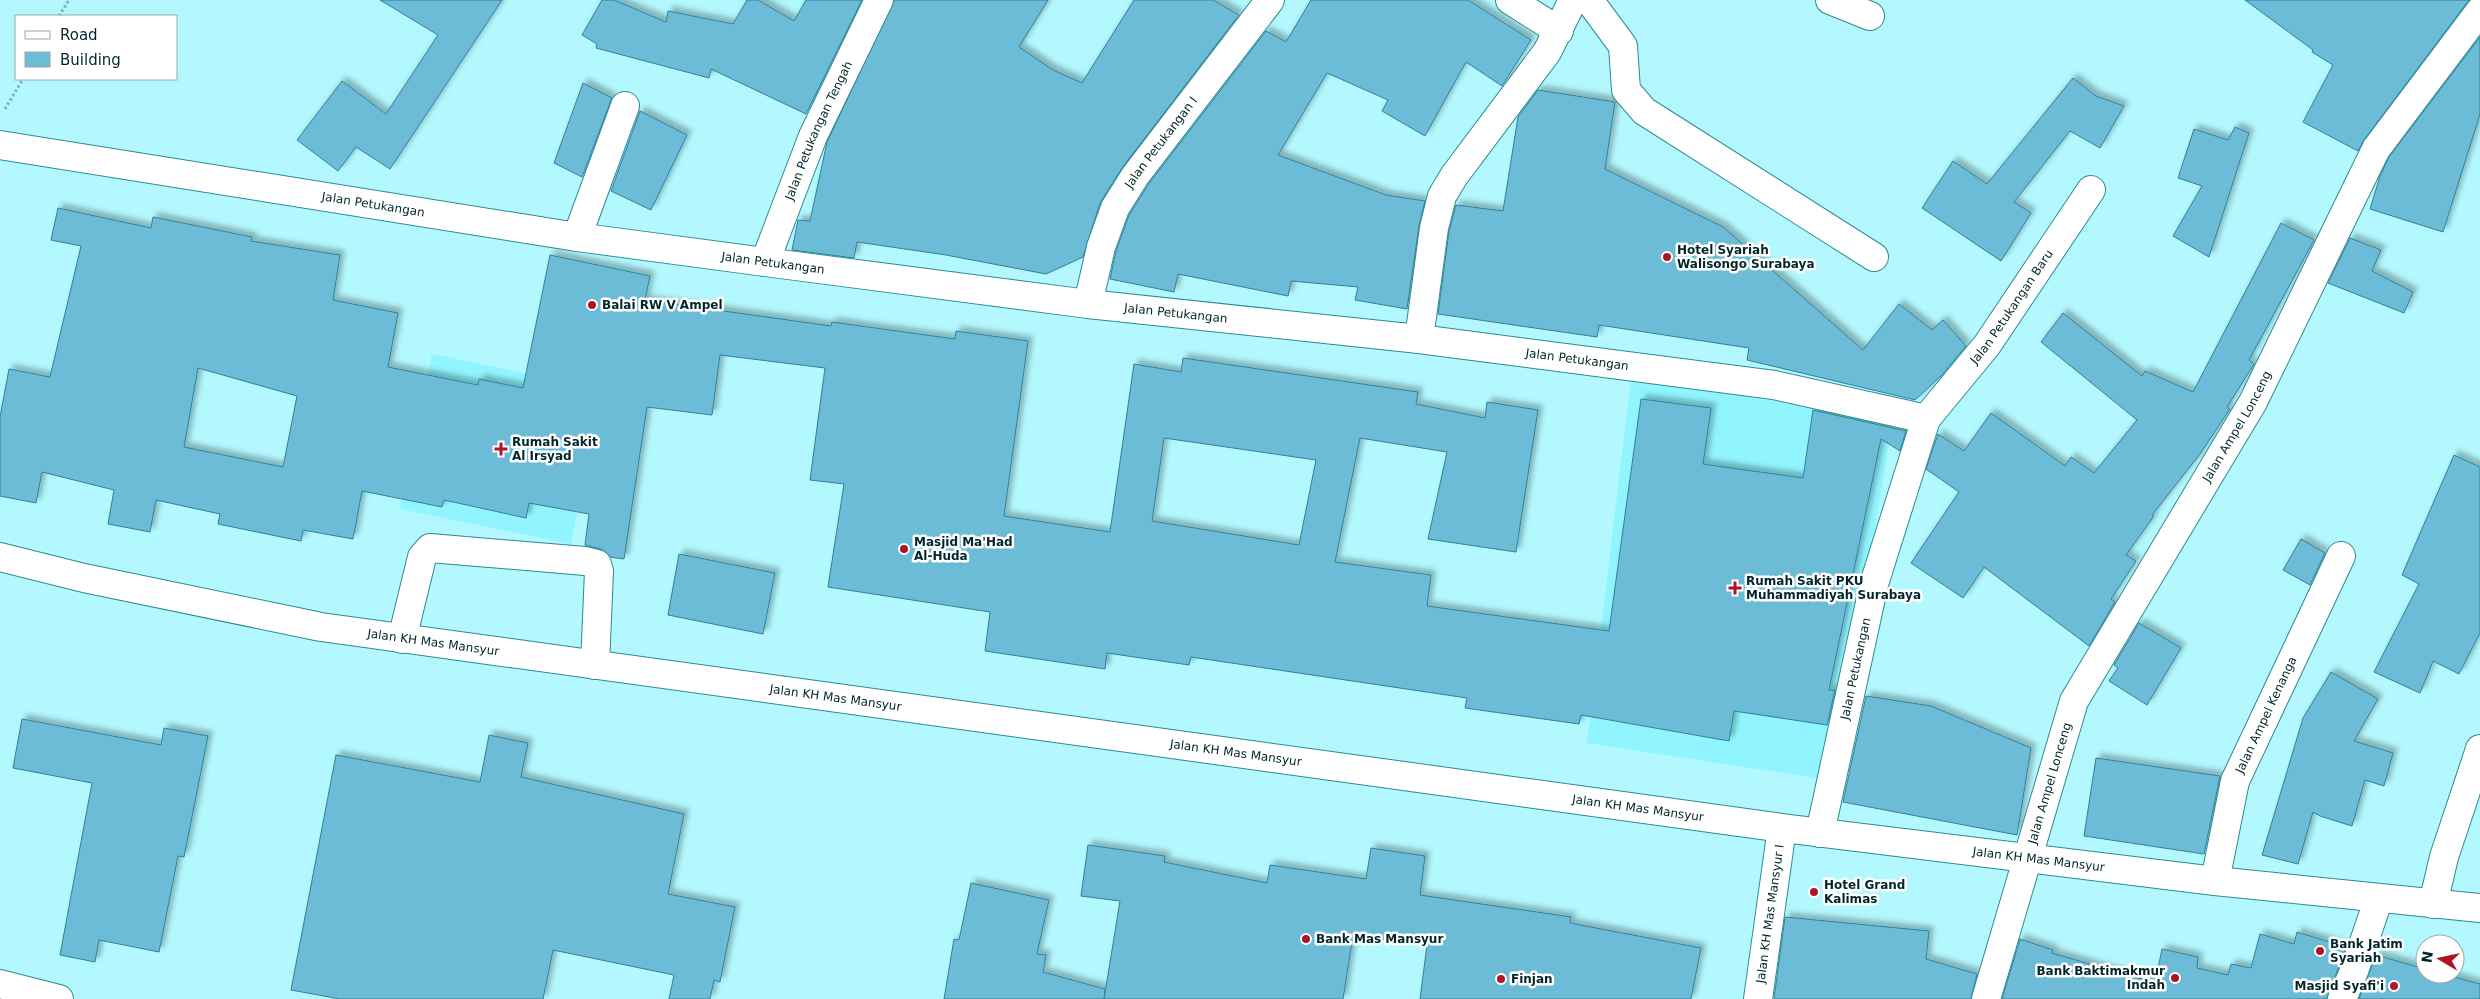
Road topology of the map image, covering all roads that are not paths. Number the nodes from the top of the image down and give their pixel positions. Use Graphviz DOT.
graph roads {
  1 [pos="879,0"];
  2 [pos="1270,0"];
  3 [pos="1510,0"];
  4 [pos="1573,0"];
  5 [pos="1589,0"];
  6 [pos="1830,0"];
  7 [pos="2480,11"];
  8 [pos="1870,16"];
  9 [pos="1559,31"];
  10 [pos="625,106"];
  11 [pos="0,145"];
  12 [pos="2091,190"];
  13 [pos="577,236"];
  14 [pos="1874,257"];
  15 [pos="765,262"];
  16 [pos="1088,304"];
  17 [pos="1420,339"];
  18 [pos="1926,419"];
  19 [pos="2341,556"];
  20 [pos="0,557"];
  21 [pos="402,639"];
  22 [pos="595,665"];
  23 [pos="2480,748"];
  24 [pos="1782,828"];
  25 [pos="1820,833"];
  26 [pos="2028,859"];
  27 [pos="2215,881"];
  28 [pos="2379,898"];
  29 [pos="2433,904"];
  30 [pos="2480,908"];
  31 [pos="0,984"];
  32 [pos="59,999"];
  33 [pos="1758,999"];
  34 [pos="1986,999"];
  35 [pos="2342,999"];
  1 -- 15 [label="street, Jalan Petukangan Tengah"];
  2 -- 16 [label="street, Jalan Petukangan I"];
  3 -- 9 [label="street"];
  4 -- 9 [label="street"];
  5 -- 14 [label="street"];
  6 -- 8 [label="street"];
  7 -- 26 [label="street, Jalan Ampel Lonceng"];
  9 -- 17 [label="street"];
  10 -- 13 [label="street"];
  11 -- 13 [label="street, Jalan Petukangan"];
  12 -- 18 [label="street, Jalan Petukangan Baru"];
  13 -- 15 [label="street, Jalan Petukangan"];
  15 -- 16 [label="street, Jalan Petukangan"];
  16 -- 17 [label="street, Jalan Petukangan"];
  17 -- 18 [label="street, Jalan Petukangan"];
  18 -- 25 [label="street, Jalan Petukangan"];
  19 -- 27 [label="street, Jalan Ampel Kenanga"];
  20 -- 21 [label="street, Jalan KH Mas Mansyur"];
  21 -- 22 [label="street, Jalan KH Mas Mansyur"];
  21 -- 22 [label="street"];
  22 -- 24 [label="street, Jalan KH Mas Mansyur"];
  23 -- 29 [label="street"];
  24 -- 25 [label="street, Jalan KH Mas Mansyur"];
  24 -- 33 [label="street, Jalan KH Mas Mansyur I"];
  25 -- 26 [label="street, Jalan KH Mas Mansyur"];
  26 -- 27 [label="street, Jalan KH Mas Mansyur"];
  26 -- 34 [label="street, Jalan Ampel Lonceng"];
  27 -- 28 [label="street, Jalan KH Mas Mansyur"];
  28 -- 29 [label="street, Jalan KH Mas Mansyur"];
  28 -- 35 [label="street"];
  29 -- 30 [label="street, Jalan KH Mas Mansyur"];
  31 -- 32 [label="street"];
}
